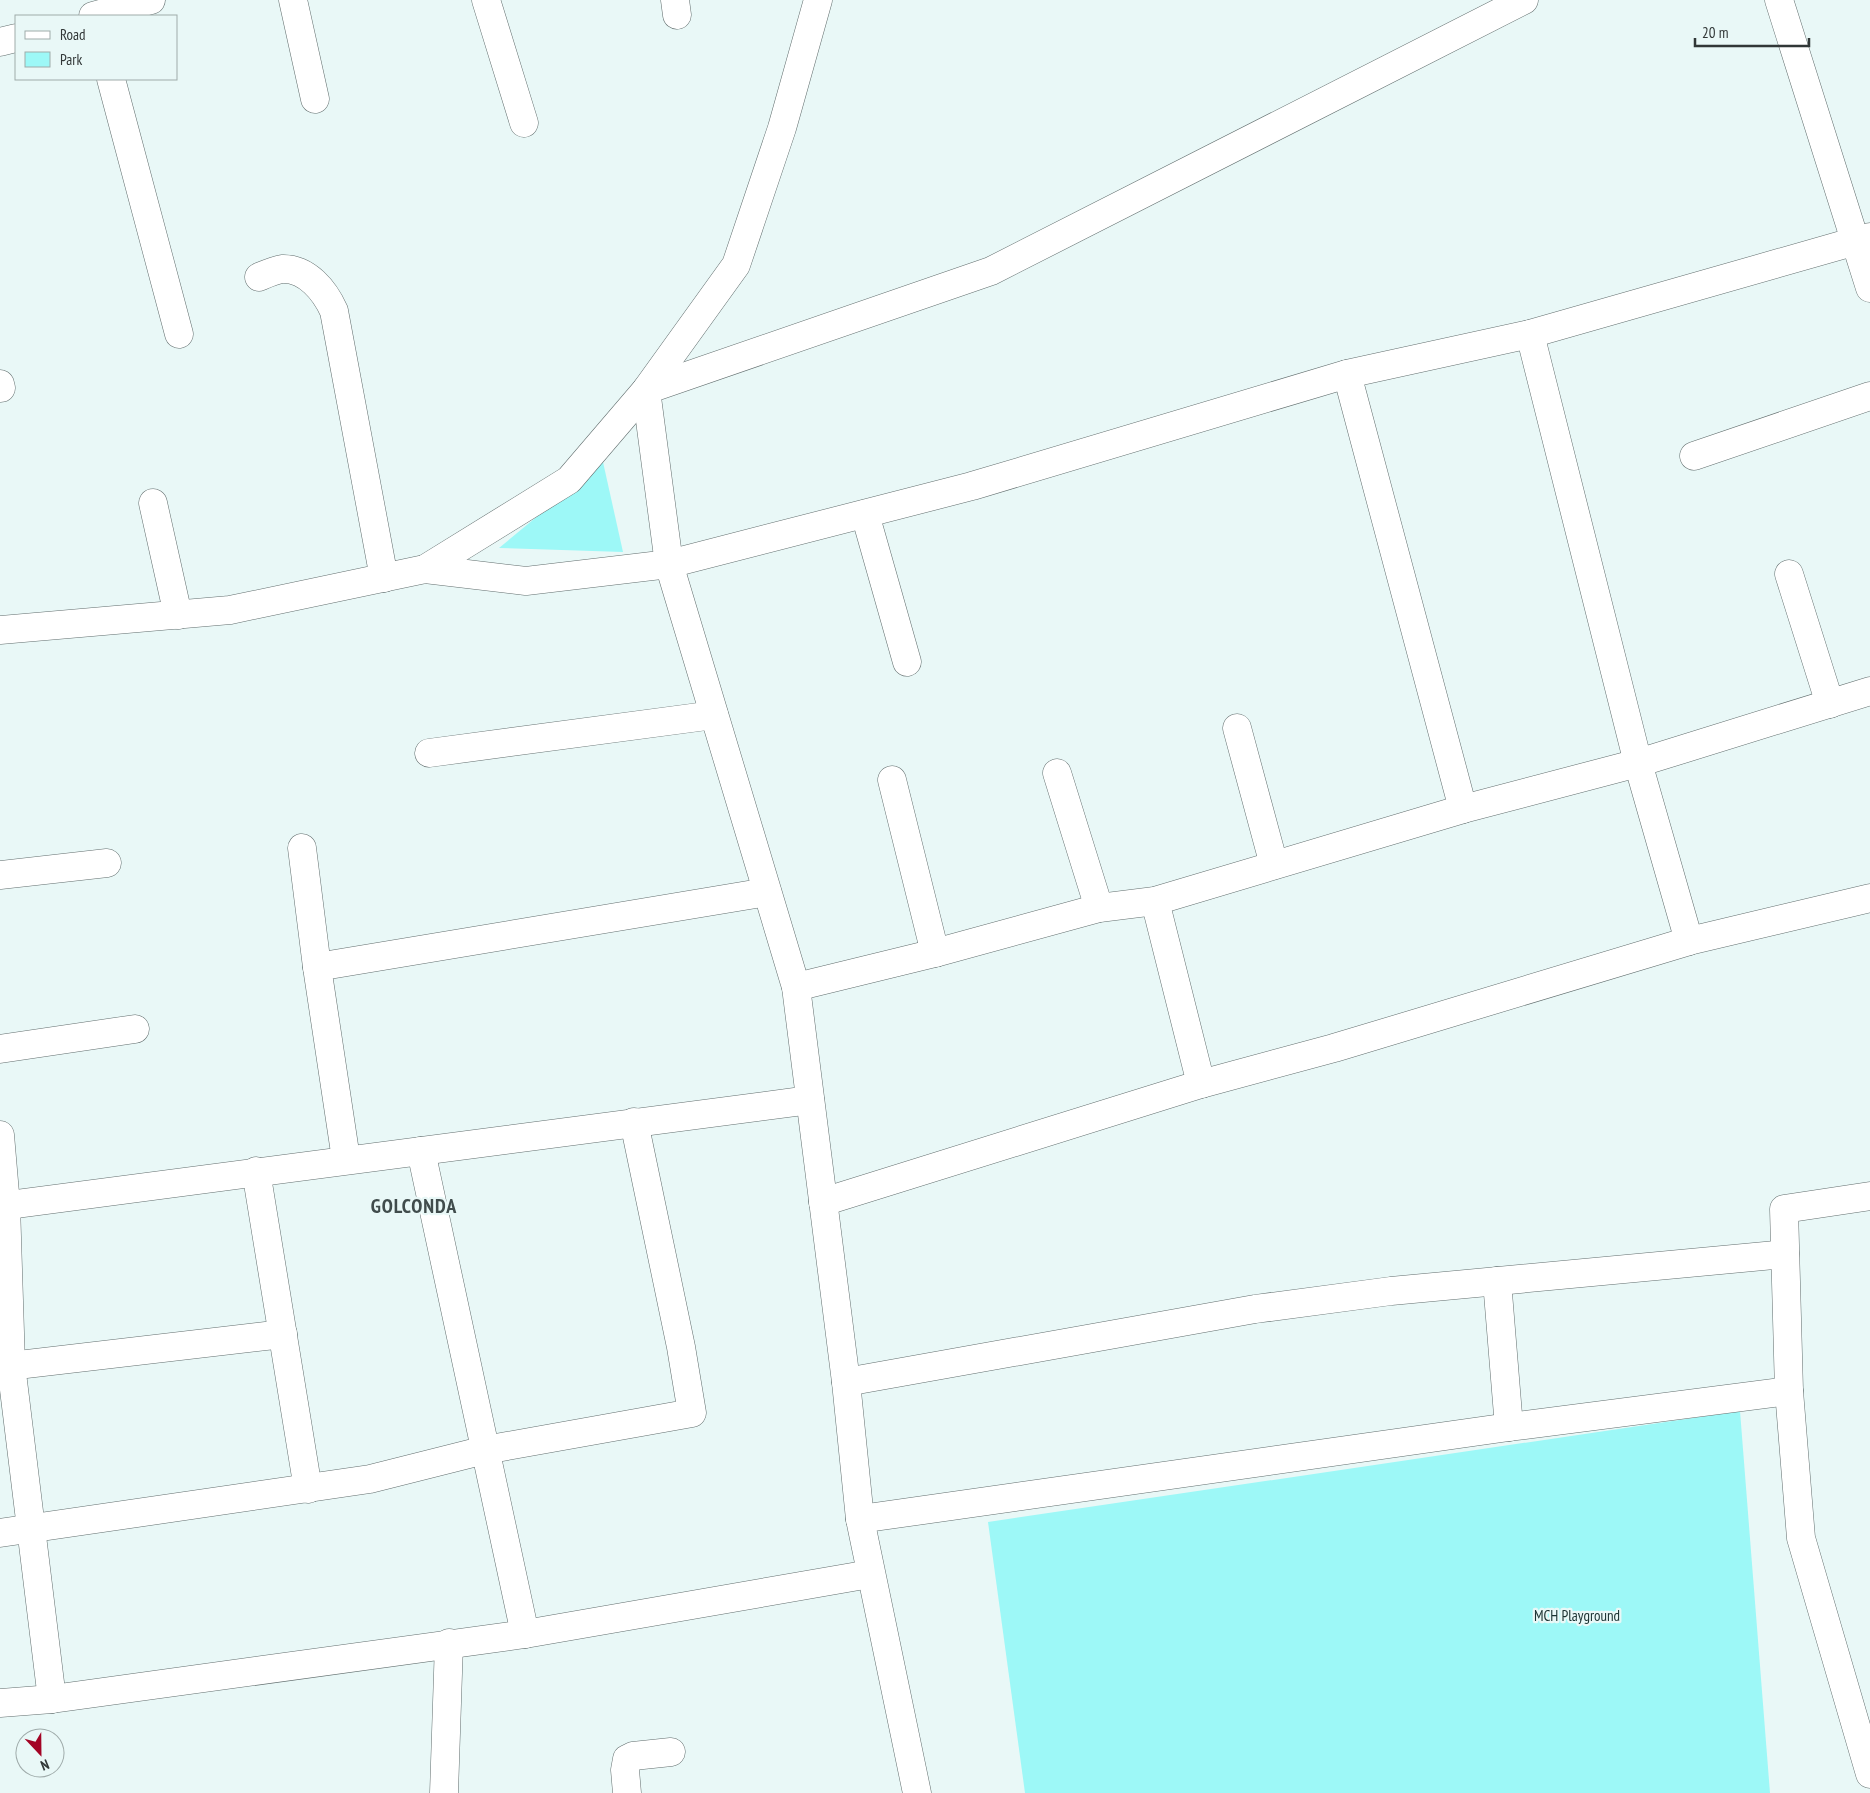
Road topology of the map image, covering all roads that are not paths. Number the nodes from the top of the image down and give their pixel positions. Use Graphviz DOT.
graph roads {
  1 [pos="90,0"];
  2 [pos="151,0"];
  3 [pos="293,0"];
  4 [pos="486,0"];
  5 [pos="818,0"];
  6 [pos="1524,0"];
  7 [pos="1779,0"];
  8 [pos="94,15"];
  9 [pos="98,15"];
  10 [pos="15,38"];
  11 [pos="0,42"];
  12 [pos="111,80"];
  13 [pos="315,99"];
  14 [pos="524,123"];
  15 [pos="1863,240"];
  16 [pos="260,276"];
  17 [pos="1870,288"];
  18 [pos="179,334"];
  19 [pos="1530,334"];
  20 [pos="1347,374"];
  21 [pos="646,390"];
  22 [pos="1870,396"];
  23 [pos="1694,456"];
  24 [pos="153,502"];
  25 [pos="865,514"];
  26 [pos="669,564"];
  27 [pos="425,569"];
  28 [pos="1789,574"];
  29 [pos="384,578"];
  30 [pos="178,615"];
  31 [pos="0,630"];
  32 [pos="907,662"];
  33 [pos="1870,691"];
  34 [pos="1830,704"];
  35 [pos="714,715"];
  36 [pos="1237,728"];
  37 [pos="429,753"];
  38 [pos="1638,763"];
  39 [pos="1057,773"];
  40 [pos="892,780"];
  41 [pos="1463,809"];
  42 [pos="302,848"];
  43 [pos="107,862"];
  44 [pos="1274,865"];
  45 [pos="0,876"];
  46 [pos="767,892"];
  47 [pos="1870,898"];
  48 [pos="1155,901"];
  49 [pos="1099,908"];
  50 [pos="1689,941"];
  51 [pos="935,952"];
  52 [pos="317,968"];
  53 [pos="796,987"];
  54 [pos="135,1030"];
  55 [pos="0,1049"];
  56 [pos="1201,1084"];
  57 [pos="810,1100"];
  58 [pos="634,1122"];
  59 [pos="0,1135"];
  60 [pos="421,1151"];
  61 [pos="346,1160"];
  62 [pos="256,1171"];
  63 [pos="1870,1196"];
  64 [pos="823,1202"];
  65 [pos="3,1206"];
  66 [pos="1785,1254"];
  67 [pos="1497,1281"];
  68 [pos="283,1334"];
  69 [pos="5,1366"];
  70 [pos="846,1382"];
  71 [pos="1789,1391"];
  72 [pos="1509,1428"];
  73 [pos="485,1450"];
  74 [pos="308,1488"];
  75 [pos="860,1519"];
  76 [pos="32,1529"];
  77 [pos="0,1533"];
  78 [pos="870,1574"];
  79 [pos="525,1634"];
  80 [pos="449,1643"];
  81 [pos="52,1699"];
  82 [pos="0,1703"];
  83 [pos="1865,1741"];
  84 [pos="671,1752"];
  85 [pos="1870,1774"];
  86 [pos="444,1793"];
  87 [pos="627,1793"];
  88 [pos="917,1793"];
  1 -- 8 [label="street"];
  2 -- 9 [label="street"];
  3 -- 13 [label="street"];
  4 -- 14 [label="street"];
  5 -- 21 [label="street"];
  6 -- 21 [label="street"];
  7 -- 15 [label="street"];
  10 -- 11 [label="street"];
  12 -- 18 [label="street"];
  15 -- 17 [label="street"];
  15 -- 19 [label="street"];
  16 -- 29 [label="street"];
  19 -- 20 [label="street"];
  19 -- 38 [label="street"];
  20 -- 25 [label="street"];
  20 -- 41 [label="street"];
  21 -- 26 [label="street"];
  21 -- 27 [label="street"];
  22 -- 23 [label="street"];
  24 -- 30 [label="street"];
  25 -- 26 [label="street"];
  25 -- 32 [label="street"];
  26 -- 27 [label="street"];
  26 -- 35 [label="street"];
  27 -- 29 [label="street"];
  28 -- 34 [label="street"];
  29 -- 30 [label="street"];
  30 -- 31 [label="street"];
  33 -- 34 [label="street"];
  34 -- 38 [label="street"];
  35 -- 37 [label="street"];
  35 -- 46 [label="street"];
  36 -- 44 [label="street"];
  38 -- 41 [label="street"];
  38 -- 50 [label="street"];
  39 -- 49 [label="street"];
  40 -- 51 [label="street"];
  41 -- 44 [label="street"];
  42 -- 52 [label="street"];
  43 -- 45 [label="street"];
  44 -- 48 [label="street"];
  46 -- 52 [label="street"];
  46 -- 53 [label="street"];
  47 -- 50 [label="street"];
  48 -- 49 [label="street"];
  48 -- 56 [label="street"];
  49 -- 51 [label="street"];
  50 -- 56 [label="street"];
  51 -- 53 [label="street"];
  52 -- 61 [label="street"];
  53 -- 57 [label="street"];
  54 -- 55 [label="street"];
  56 -- 64 [label="street"];
  57 -- 58 [label="street"];
  57 -- 64 [label="street"];
  58 -- 60 [label="street"];
  58 -- 73 [label="street"];
  59 -- 65 [label="street"];
  60 -- 61 [label="street"];
  60 -- 73 [label="street"];
  61 -- 62 [label="street"];
  62 -- 65 [label="street"];
  62 -- 68 [label="street"];
  63 -- 66 [label="street"];
  64 -- 70 [label="street"];
  65 -- 69 [label="street"];
  66 -- 67 [label="street"];
  66 -- 71 [label="street"];
  67 -- 70 [label="street"];
  67 -- 72 [label="street"];
  68 -- 69 [label="street"];
  68 -- 74 [label="street"];
  69 -- 76 [label="street"];
  70 -- 75 [label="street"];
  71 -- 72 [label="street"];
  71 -- 83 [label="street"];
  72 -- 75 [label="street"];
  73 -- 74 [label="street"];
  73 -- 79 [label="street"];
  74 -- 76 [label="street"];
  75 -- 78 [label="street"];
  76 -- 77 [label="street"];
  76 -- 81 [label="street"];
  78 -- 79 [label="street"];
  78 -- 88 [label="street"];
  79 -- 80 [label="street"];
  80 -- 81 [label="street"];
  80 -- 86 [label="street"];
  81 -- 82 [label="street"];
  83 -- 85 [label="street"];
  84 -- 87 [label="street"];
}
